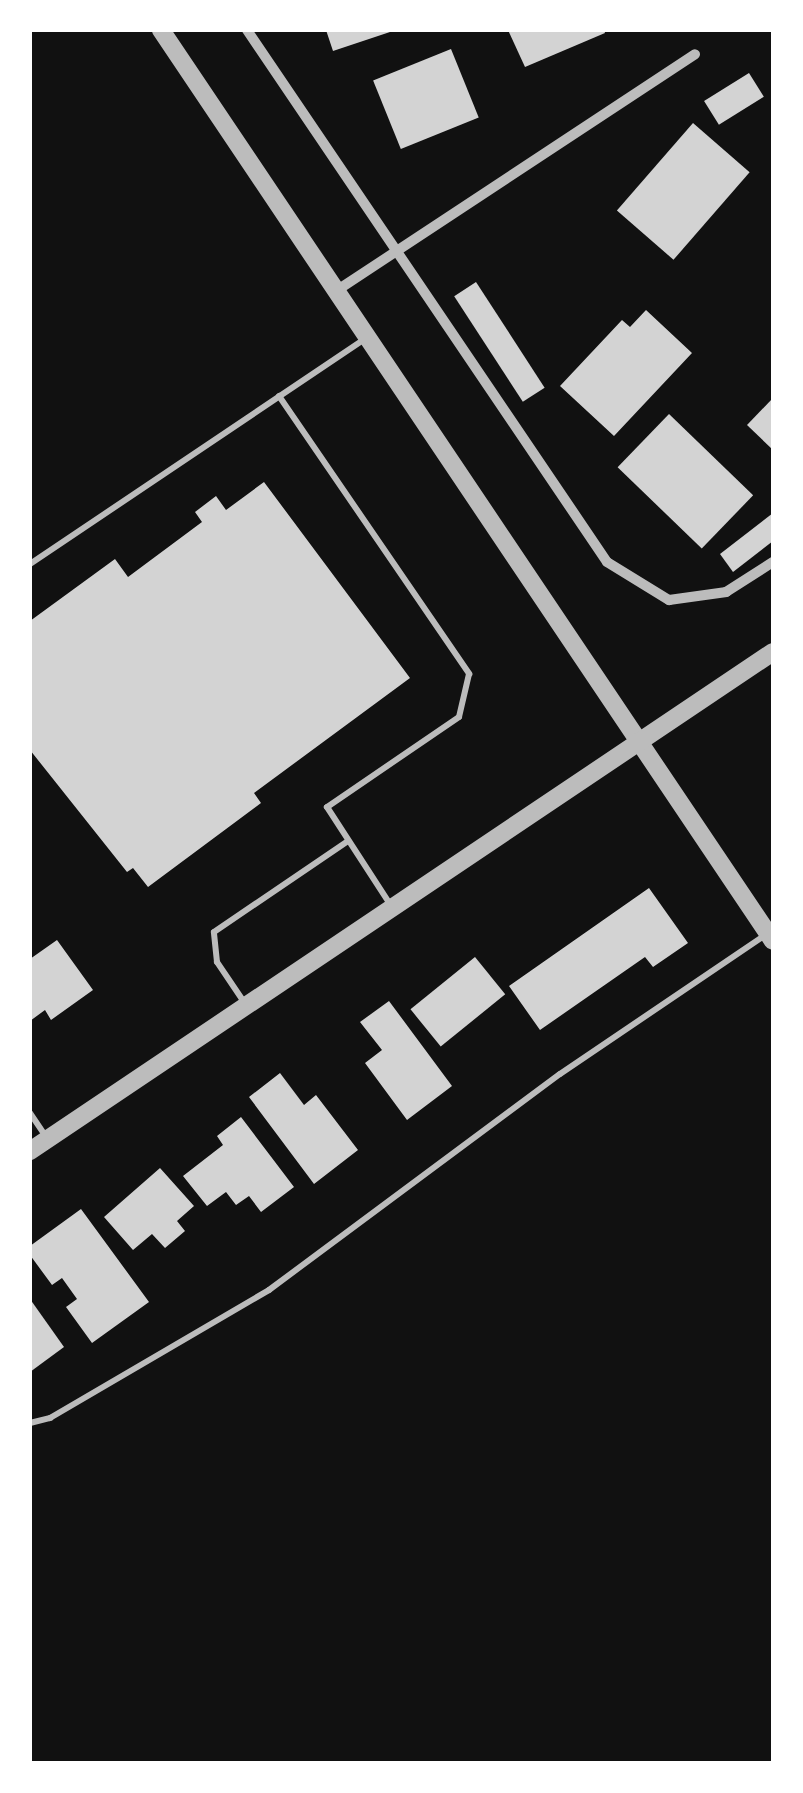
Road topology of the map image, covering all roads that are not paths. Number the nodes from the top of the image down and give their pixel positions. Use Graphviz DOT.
graph roads {
  1 [pos="161,30"];
  2 [pos="247,30"];
  3 [pos="695,54"];
  4 [pos="399,250"];
  5 [pos="336,292"];
  6 [pos="366,337"];
  7 [pos="280,396"];
  8 [pos="773,562"];
  9 [pos="30,564"];
  10 [pos="773,652"];
  11 [pos="640,743"];
  12 [pos="348,842"];
  13 [pos="393,908"];
  14 [pos="770,937"];
  15 [pos="246,1006"];
  16 [pos="30,1113"];
  17 [pos="48,1138"];
  18 [pos="30,1150"];
  19 [pos="30,1423"];
  1 -- 5 [label="street"];
  2 -- 4 [label="street"];
  3 -- 4 [label="street"];
  4 -- 5 [label="street"];
  4 -- 8 [label="street"];
  5 -- 6 [label="street"];
  6 -- 7 [label="lane"];
  6 -- 11 [label="street"];
  7 -- 9 [label="lane"];
  7 -- 12 [label="lane"];
  10 -- 11 [label="street"];
  11 -- 13 [label="street"];
  11 -- 14 [label="street"];
  12 -- 13 [label="lane"];
  12 -- 15 [label="lane"];
  13 -- 15 [label="street"];
  14 -- 19 [label="lane"];
  15 -- 17 [label="street"];
  16 -- 17 [label="lane"];
  17 -- 18 [label="street"];
}
